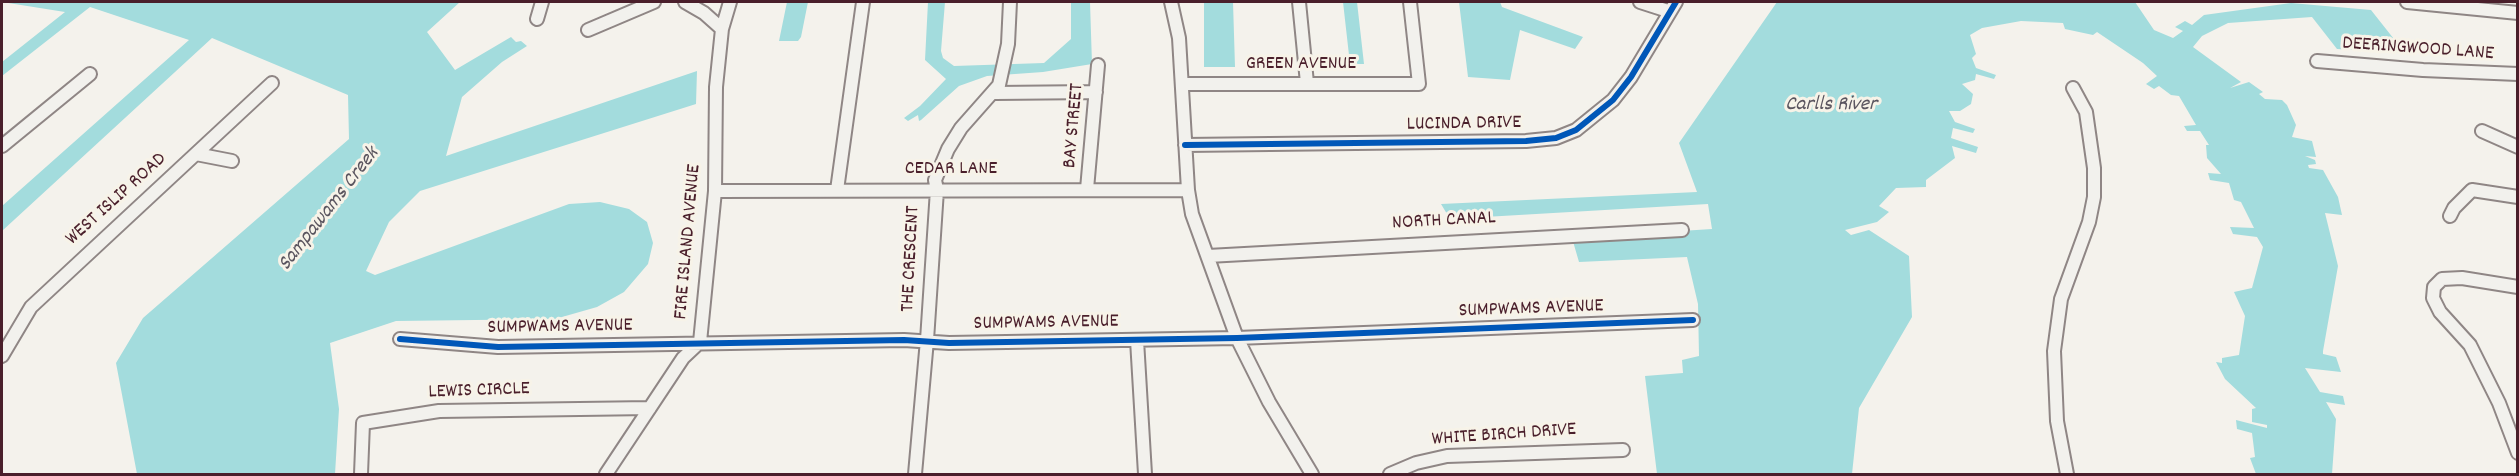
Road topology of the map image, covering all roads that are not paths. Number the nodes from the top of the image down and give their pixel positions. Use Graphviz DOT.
graph roads {
  1 [pos="542,2"];
  2 [pos="654,2"];
  3 [pos="685,2"];
  4 [pos="730,2"];
  5 [pos="863,2"];
  6 [pos="1010,2"];
  7 [pos="1171,2"];
  8 [pos="1299,2"];
  9 [pos="1410,2"];
  10 [pos="1640,2"];
  11 [pos="1676,2"];
  12 [pos="2407,2"];
  13 [pos="1668,11"];
  14 [pos="2517,13"];
  15 [pos="537,19"];
  16 [pos="722,29"];
  17 [pos="588,30"];
  18 [pos="2317,61"];
  19 [pos="1098,65"];
  20 [pos="90,74"];
  21 [pos="2517,74"];
  22 [pos="272,83"];
  23 [pos="1307,83"];
  24 [pos="1183,84"];
  25 [pos="2073,88"];
  26 [pos="1096,92"];
  27 [pos="995,93"];
  28 [pos="2482,131"];
  29 [pos="1185,145"];
  30 [pos="2,146"];
  31 [pos="2517,147"];
  32 [pos="196,154"];
  33 [pos="232,162"];
  34 [pos="837,189"];
  35 [pos="1087,189"];
  36 [pos="938,190"];
  37 [pos="1188,190"];
  38 [pos="715,191"];
  39 [pos="2517,197"];
  40 [pos="2450,216"];
  41 [pos="1682,230"];
  42 [pos="1208,256"];
  43 [pos="2517,287"];
  44 [pos="1693,320"];
  45 [pos="1237,338"];
  46 [pos="400,339"];
  47 [pos="1137,339"];
  48 [pos="927,340"];
  49 [pos="700,342"];
  50 [pos="2,356"];
  51 [pos="650,408"];
  52 [pos="1623,450"];
  53 [pos="2517,453"];
  54 [pos="361,474"];
  55 [pos="606,474"];
  56 [pos="915,474"];
  57 [pos="1145,474"];
  58 [pos="1312,474"];
  59 [pos="1390,474"];
  60 [pos="2067,474"];
  1 -- 15 [label="street"];
  2 -- 17 [label="street"];
  3 -- 16 [label="street"];
  4 -- 16 [label="street, FIRE ISLAND AVENUE"];
  5 -- 34 [label="street"];
  6 -- 27 [label="street, THE CRESCENT"];
  7 -- 24 [label="street"];
  8 -- 23 [label="street"];
  9 -- 23 [label="street, GREEN AVENUE"];
  10 -- 13 [label="street"];
  11 -- 13 [label="street, LUCINDA DRIVE"];
  12 -- 14 [label="street"];
  13 -- 29 [label="street, LUCINDA DRIVE"];
  16 -- 38 [label="street, FIRE ISLAND AVENUE"];
  18 -- 21 [label="street, DEERINGWOOD LANE"];
  19 -- 26 [label="street, BAY STREET"];
  20 -- 30 [label="street"];
  22 -- 32 [label="street, WEST ISLIP ROAD"];
  23 -- 24 [label="street, GREEN AVENUE"];
  24 -- 29 [label="street"];
  25 -- 60 [label="street"];
  26 -- 27 [label="street"];
  26 -- 35 [label="street, BAY STREET"];
  27 -- 36 [label="street, THE CRESCENT"];
  28 -- 31 [label="street"];
  29 -- 37 [label="street"];
  32 -- 33 [label="street"];
  32 -- 50 [label="street, WEST ISLIP ROAD"];
  34 -- 36 [label="street, CEDAR LANE"];
  34 -- 38 [label="street, CEDAR LANE"];
  35 -- 36 [label="street, CEDAR LANE"];
  35 -- 37 [label="street, CEDAR LANE"];
  36 -- 48 [label="street, THE CRESCENT"];
  37 -- 42 [label="street"];
  38 -- 49 [label="street, FIRE ISLAND AVENUE"];
  39 -- 40 [label="street"];
  41 -- 42 [label="street, NORTH CANAL"];
  42 -- 45 [label="street"];
  43 -- 53 [label="street"];
  44 -- 45 [label="street, SUMPWAMS AVENUE"];
  45 -- 47 [label="street, SUMPWAMS AVENUE"];
  45 -- 58 [label="street"];
  46 -- 49 [label="street, SUMPWAMS AVENUE"];
  47 -- 48 [label="street, SUMPWAMS AVENUE"];
  47 -- 57 [label="street"];
  48 -- 49 [label="street, SUMPWAMS AVENUE"];
  48 -- 56 [label="street, THE CRESCENT"];
  49 -- 51 [label="street, FIRE ISLAND AVENUE"];
  51 -- 54 [label="street, LEWIS CIRCLE"];
  51 -- 55 [label="street, FIRE ISLAND AVENUE"];
  52 -- 59 [label="street, WHITE BIRCH DRIVE"];
}
